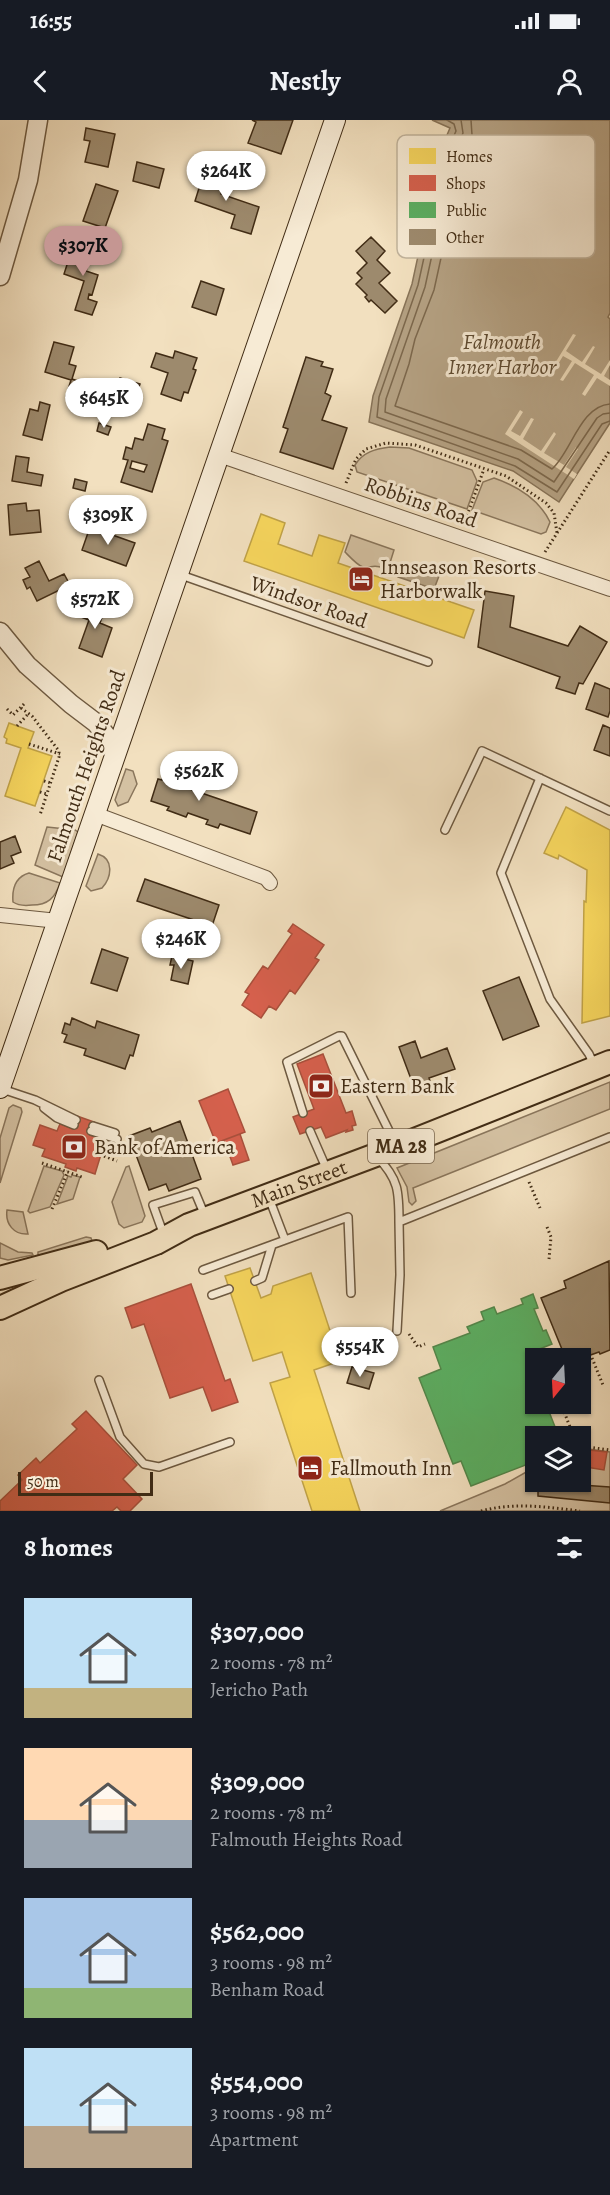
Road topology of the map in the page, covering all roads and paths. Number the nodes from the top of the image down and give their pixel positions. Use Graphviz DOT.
graph roads {
  1 [pos="38,120"];
  2 [pos="335,120"];
  3 [pos="0,276"];
  4 [pos="610,450"];
  5 [pos="219,455"];
  6 [pos="484,469"];
  7 [pos="342,497"];
  8 [pos="557,533"];
  9 [pos="459,537"];
  10 [pos="538,564"];
  11 [pos="178,574"];
  12 [pos="610,589"];
  13 [pos="0,632"];
  14 [pos="428,662"];
  15 [pos="25,703"];
  16 [pos="21,708"];
  17 [pos="7,709"];
  18 [pos="29,713"];
  19 [pos="17,726"];
  20 [pos="29,744"];
  21 [pos="117,749"];
  22 [pos="60,754"];
  23 [pos="540,778"];
  24 [pos="44,781"];
  25 [pos="51,783"];
  26 [pos="40,792"];
  27 [pos="47,794"];
  28 [pos="610,811"];
  29 [pos="95,813"];
  30 [pos="40,815"];
  31 [pos="445,830"];
  32 [pos="270,883"];
  33 [pos="0,915"];
  34 [pos="58,921"];
  35 [pos="603,1065"];
  36 [pos="0,1088"];
  37 [pos="303,1113"];
  38 [pos="75,1122"];
  39 [pos="92,1128"];
  40 [pos="310,1131"];
  41 [pos="116,1136"];
  42 [pos="610,1137"];
  43 [pos="398,1148"];
  44 [pos="376,1155"];
  45 [pos="104,1156"];
  46 [pos="117,1161"];
  47 [pos="42,1163"];
  48 [pos="68,1172"];
  49 [pos="328,1173"];
  50 [pos="82,1177"];
  51 [pos="529,1180"];
  52 [pos="268,1195"];
  53 [pos="540,1208"];
  54 [pos="52,1209"];
  55 [pos="197,1222"];
  56 [pos="399,1222"];
  57 [pos="547,1227"];
  58 [pos="162,1230"];
  59 [pos="285,1240"];
  60 [pos="272,1245"];
  61 [pos="549,1259"];
  62 [pos="204,1270"];
  63 [pos="0,1278"];
  64 [pos="255,1281"];
  65 [pos="229,1289"];
  66 [pos="351,1293"];
  67 [pos="212,1295"];
  68 [pos="0,1308"];
  69 [pos="397,1331"];
  70 [pos="409,1334"];
  71 [pos="425,1344"];
  72 [pos="592,1358"];
  73 [pos="99,1380"];
  74 [pos="603,1384"];
  75 [pos="230,1442"];
  76 [pos="591,1447"];
  77 [pos="610,1450"];
  78 [pos="481,1511"];
  79 [pos="580,1511"];
  1 -- 3 [label="street"];
  2 -- 5 [label="main road, Falmouth Heights Road"];
  4 -- 8 [label="path"];
  5 -- 7 [label="street, Robbins Road"];
  5 -- 11 [label="main road, Falmouth Heights Road"];
  6 -- 7 [label="path"];
  6 -- 8 [label="path"];
  6 -- 9 [label="path"];
  7 -- 9 [label="street, Robbins Road"];
  8 -- 10 [label="path"];
  9 -- 10 [label="street, Robbins Road"];
  10 -- 12 [label="street, Robbins Road"];
  11 -- 14 [label="lane, Windsor Road"];
  11 -- 21 [label="main road, Falmouth Heights Road"];
  13 -- 21 [label="street"];
  15 -- 16 [label="path"];
  16 -- 17 [label="path"];
  16 -- 18 [label="path"];
  18 -- 19 [label="path"];
  18 -- 22 [label="path"];
  20 -- 22 [label="path"];
  21 -- 29 [label="main road, Falmouth Heights Road"];
  22 -- 25 [label="path"];
  23 -- 28 [label="lane"];
  23 -- 31 [label="lane"];
  23 -- 35 [label="lane"];
  24 -- 25 [label="path"];
  25 -- 27 [label="path"];
  26 -- 27 [label="path"];
  27 -- 30 [label="path"];
  29 -- 32 [label="street"];
  29 -- 34 [label="main road, Falmouth Heights Road"];
  33 -- 34 [label="street"];
  34 -- 36 [label="main road, Falmouth Heights Road"];
  35 -- 43 [label="main road, Main Street / MA 28"];
  36 -- 38 [label="lane"];
  37 -- 43 [label="lane"];
  39 -- 41 [label="lane"];
  40 -- 49 [label="lane"];
  42 -- 56 [label="lane"];
  43 -- 44 [label="main road, Main Street / MA 28"];
  44 -- 49 [label="main road, Main Street / MA 28"];
  44 -- 56 [label="lane"];
  45 -- 46 [label="path"];
  47 -- 48 [label="path"];
  48 -- 50 [label="path"];
  48 -- 54 [label="path"];
  49 -- 52 [label="main road, Main Street / MA 28"];
  51 -- 53 [label="path"];
  52 -- 55 [label="main road, Main Street / MA 28"];
  52 -- 59 [label="lane"];
  55 -- 58 [label="main road, Main Street / MA 28"];
  55 -- 58 [label="lane"];
  55 -- 68 [label="main road, Main Street / MA 28"];
  56 -- 69 [label="lane"];
  57 -- 61 [label="path"];
  58 -- 63 [label="main road, Main Street / MA 28"];
  59 -- 60 [label="lane"];
  59 -- 66 [label="lane"];
  60 -- 62 [label="lane"];
  60 -- 64 [label="lane"];
  65 -- 67 [label="lane"];
  70 -- 71 [label="path"];
  72 -- 74 [label="path"];
  73 -- 75 [label="lane"];
  76 -- 77 [label="path"];
  78 -- 79 [label="path"];
}
